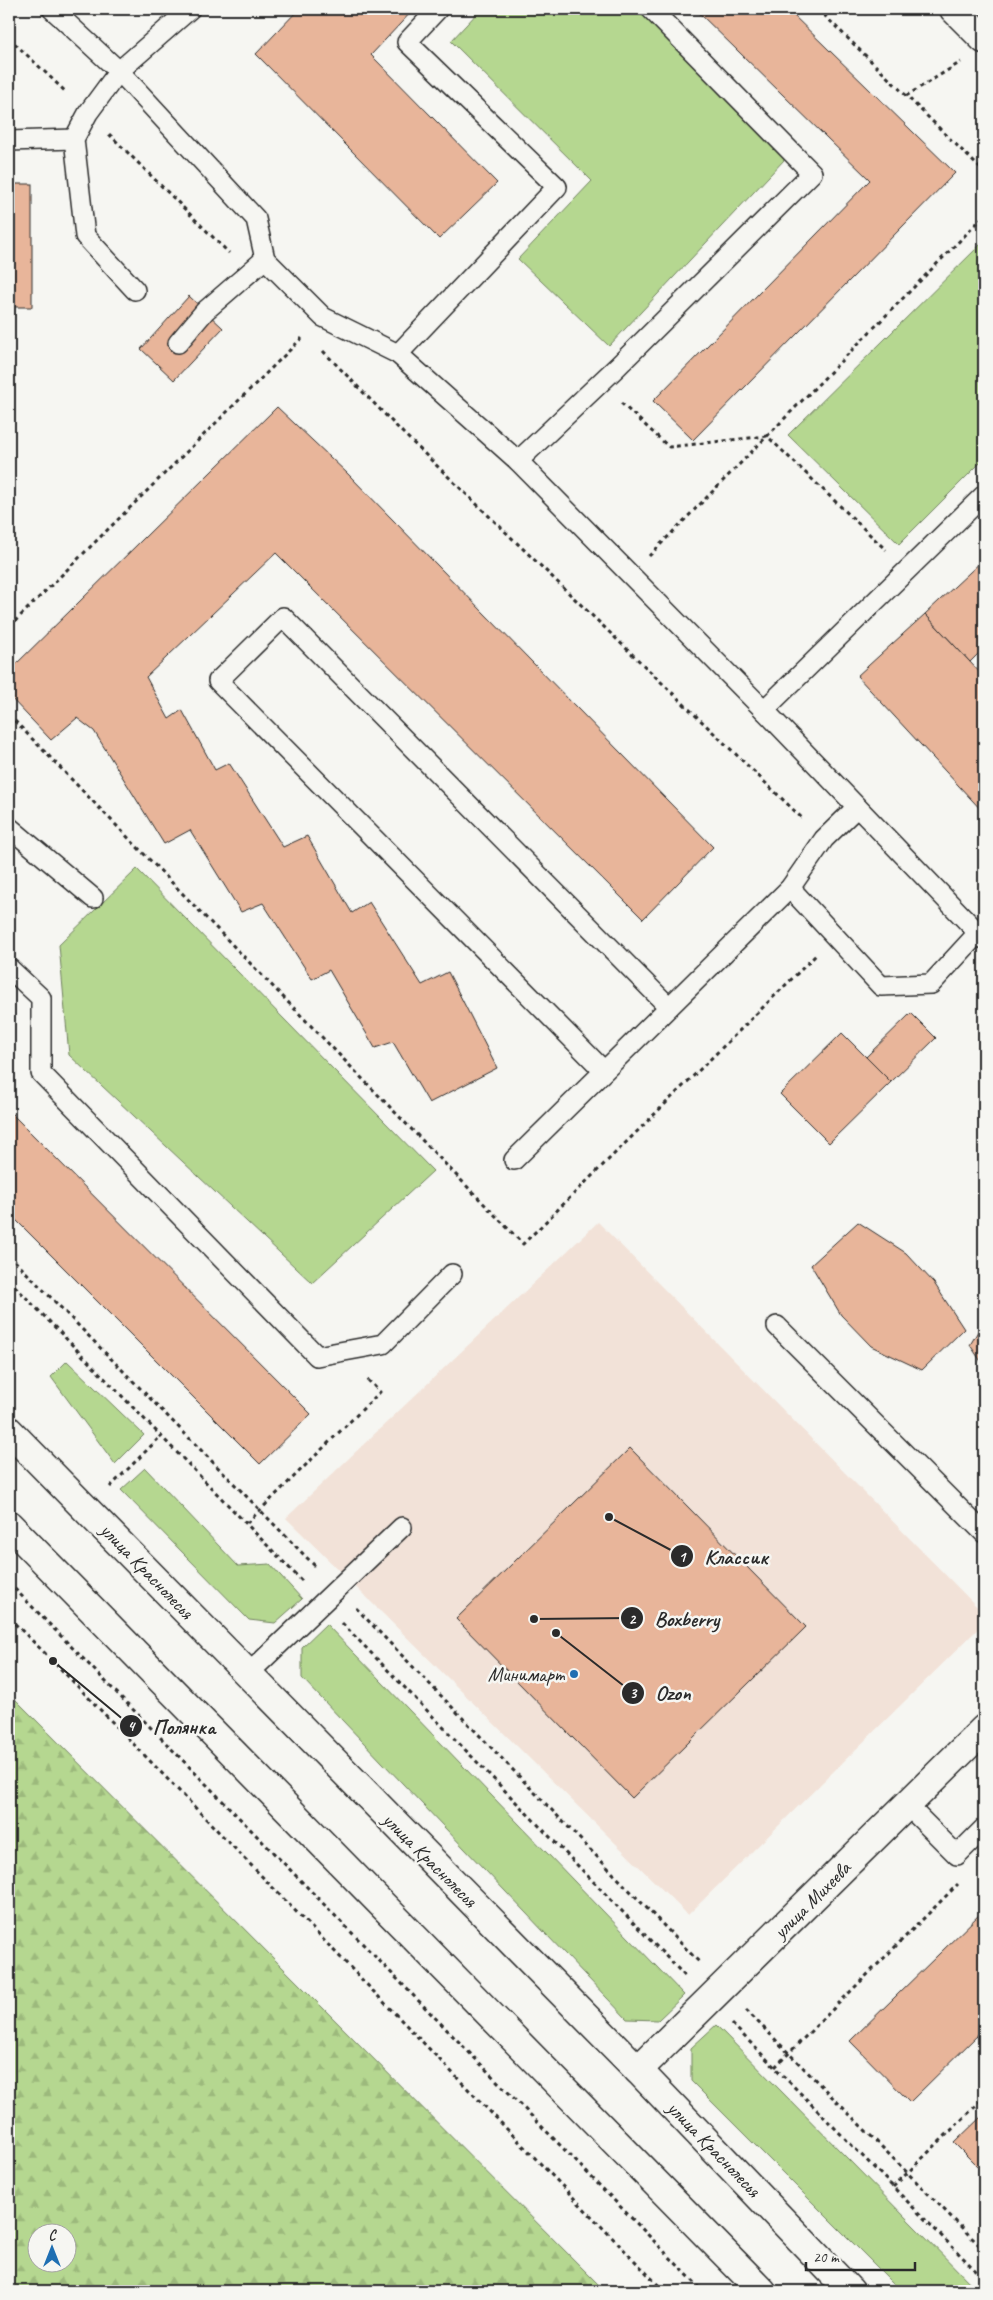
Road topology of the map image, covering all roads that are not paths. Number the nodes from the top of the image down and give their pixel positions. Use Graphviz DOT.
graph roads {
  1 [pos="52,9"];
  2 [pos="190,9"];
  3 [pos="438,9"];
  4 [pos="651,9"];
  5 [pos="954,9"];
  6 [pos="976,48"];
  7 [pos="119,71"];
  8 [pos="74,139"];
  9 [pos="9,142"];
  10 [pos="265,259"];
  11 [pos="135,290"];
  12 [pos="178,343"];
  13 [pos="398,354"];
  14 [pos="518,461"];
  15 [pos="984,495"];
  16 [pos="764,710"];
  17 [pos="856,808"];
  18 [pos="9,827"];
  19 [pos="790,888"];
  20 [pos="93,898"];
  21 [pos="981,936"];
  22 [pos="9,968"];
  23 [pos="669,1007"];
  24 [pos="603,1070"];
  25 [pos="514,1160"];
  26 [pos="452,1274"];
  27 [pos="777,1326"];
  28 [pos="9,1431"];
  29 [pos="9,1525"];
  30 [pos="402,1527"];
  31 [pos="984,1533"];
  32 [pos="247,1675"];
  33 [pos="984,1728"];
  34 [pos="907,1805"];
  35 [pos="984,1828"];
  36 [pos="638,2070"];
  37 [pos="762,2291"];
  38 [pos="850,2291"];
  1 -- 7 [label="lane"];
  2 -- 7 [label="lane"];
  3 -- 13 [label="lane"];
  4 -- 14 [label="lane"];
  5 -- 6 [label="street"];
  7 -- 8 [label="lane"];
  7 -- 10 [label="lane"];
  8 -- 9 [label="lane"];
  8 -- 11 [label="lane"];
  10 -- 12 [label="lane"];
  10 -- 13 [label="lane"];
  13 -- 14 [label="lane"];
  14 -- 16 [label="lane"];
  15 -- 16 [label="lane"];
  16 -- 17 [label="lane"];
  17 -- 19 [label="lane"];
  17 -- 21 [label="lane"];
  18 -- 20 [label="lane"];
  19 -- 21 [label="lane"];
  19 -- 23 [label="lane"];
  22 -- 26 [label="lane"];
  23 -- 24 [label="lane"];
  23 -- 24 [label="lane"];
  24 -- 25 [label="lane"];
  27 -- 31 [label="lane"];
  28 -- 32 [label="street, улица Краснолесья"];
  29 -- 37 [label="street"];
  30 -- 32 [label="lane"];
  32 -- 36 [label="street, улица Краснолесья"];
  33 -- 34 [label="street, улица Михеева"];
  34 -- 35 [label="lane"];
  34 -- 36 [label="street, улица Михеева"];
  36 -- 38 [label="street, улица Краснолесья"];
}
